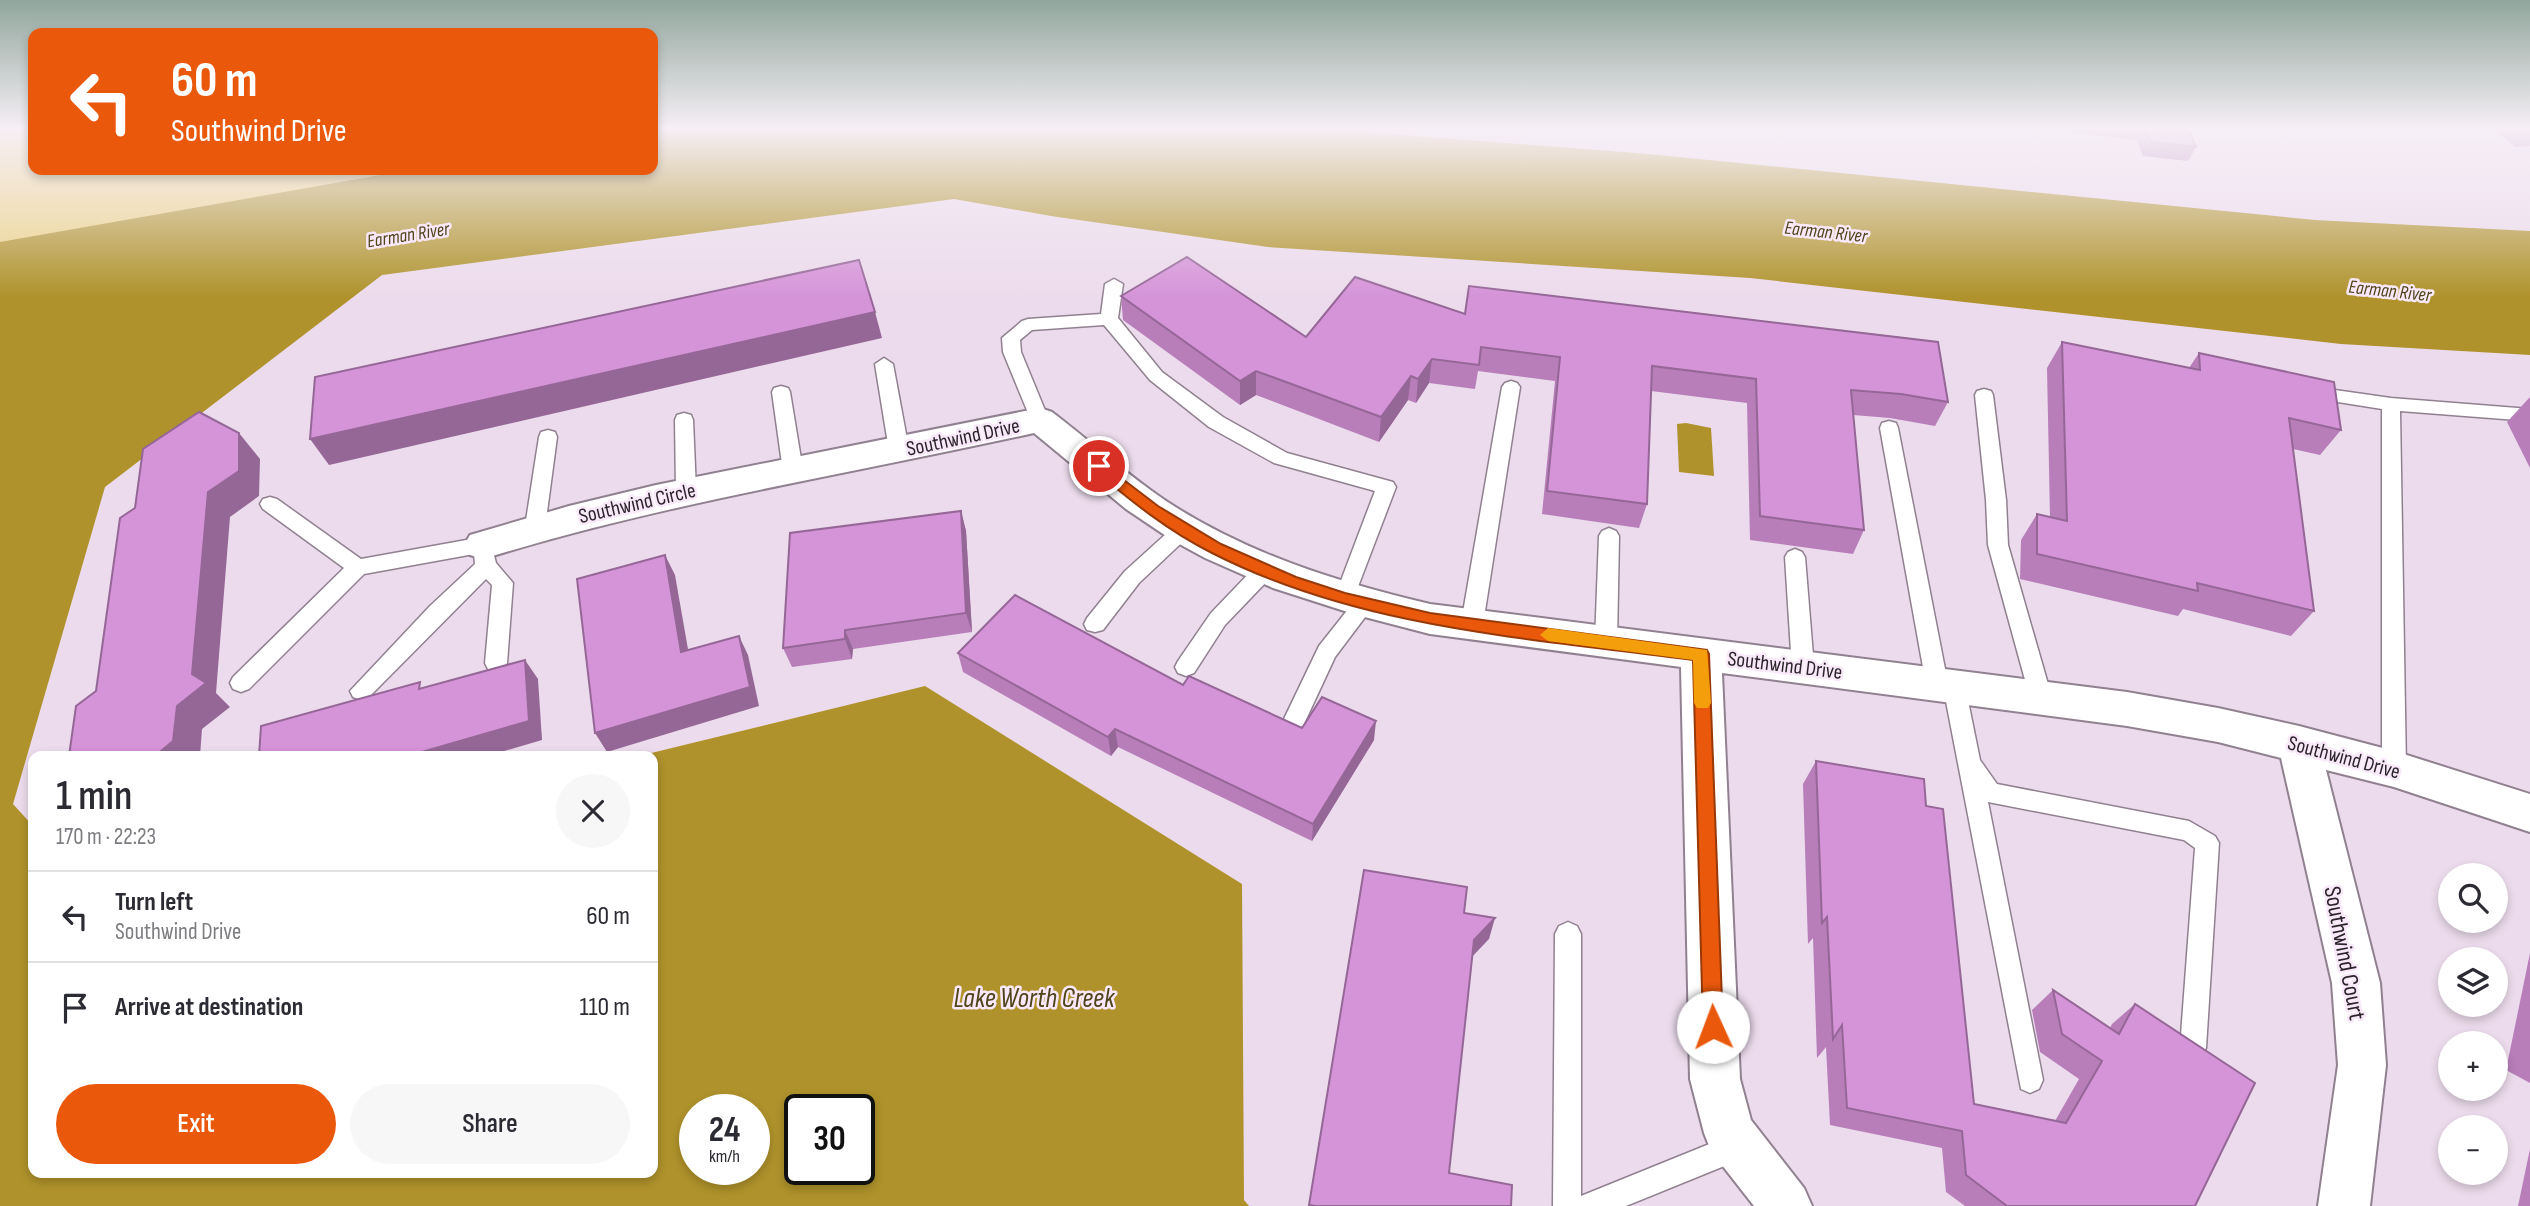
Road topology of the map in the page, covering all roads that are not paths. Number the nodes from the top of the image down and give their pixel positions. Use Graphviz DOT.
graph roads {
  1 [pos="1114,285"];
  2 [pos="1109,319"];
  3 [pos="884,364"];
  4 [pos="1511,387"];
  5 [pos="781,391"];
  6 [pos="2300,391"];
  7 [pos="1984,394"];
  8 [pos="2391,404"];
  9 [pos="2530,415"];
  10 [pos="684,419"];
  11 [pos="1040,420"];
  12 [pos="1889,428"];
  13 [pos="548,437"];
  14 [pos="899,450"];
  15 [pos="793,471"];
  16 [pos="686,491"];
  17 [pos="270,504"];
  18 [pos="535,527"];
  19 [pos="1184,529"];
  20 [pos="1609,536"];
  21 [pos="484,556"];
  22 [pos="1795,557"];
  23 [pos="358,567"];
  24 [pos="1265,570"];
  25 [pos="1354,601"];
  26 [pos="1095,624"];
  27 [pos="1472,624"];
  28 [pos="1606,642"];
  29 [pos="1701,654"];
  30 [pos="496,663"];
  31 [pos="1186,667"];
  32 [pos="1803,667"];
  33 [pos="241,682"];
  34 [pos="1945,685"];
  35 [pos="361,691"];
  36 [pos="2042,698"];
  37 [pos="1295,719"];
  38 [pos="2299,744"];
  39 [pos="1968,762"];
  40 [pos="2394,769"];
  41 [pos="2530,813"];
  42 [pos="1568,934"];
  43 [pos="2193,1048"];
  44 [pos="2030,1080"];
  45 [pos="1739,1146"];
  46 [pos="1567,1206"];
  47 [pos="1591,1206"];
  48 [pos="1786,1206"];
  49 [pos="2344,1206"];
  1 -- 2 [label="lane"];
  2 -- 11 [label="lane"];
  2 -- 25 [label="lane"];
  3 -- 14 [label="lane"];
  4 -- 27 [label="lane"];
  5 -- 15 [label="lane"];
  6 -- 8 [label="lane"];
  7 -- 36 [label="lane"];
  8 -- 9 [label="lane"];
  8 -- 40 [label="lane"];
  10 -- 16 [label="lane"];
  11 -- 14 [label="street, Southwind Drive"];
  11 -- 19 [label="street, Southwind Drive"];
  12 -- 34 [label="lane"];
  13 -- 18 [label="lane"];
  14 -- 15 [label="street, Southwind Drive"];
  15 -- 16 [label="street, Southwind Circle"];
  16 -- 18 [label="street, Southwind Circle"];
  17 -- 23 [label="lane"];
  18 -- 21 [label="street, Southwind Circle"];
  19 -- 24 [label="street, Southwind Drive"];
  19 -- 26 [label="lane"];
  20 -- 28 [label="lane"];
  21 -- 23 [label="lane"];
  21 -- 30 [label="lane"];
  21 -- 35 [label="lane"];
  22 -- 32 [label="lane"];
  23 -- 33 [label="lane"];
  24 -- 25 [label="street, Southwind Drive"];
  24 -- 31 [label="lane"];
  25 -- 27 [label="street, Southwind Drive"];
  25 -- 37 [label="lane"];
  27 -- 28 [label="street, Southwind Drive"];
  28 -- 29 [label="street, Southwind Drive"];
  29 -- 32 [label="street, Southwind Drive"];
  29 -- 45 [label="street"];
  32 -- 34 [label="street, Southwind Drive"];
  34 -- 36 [label="street, Southwind Drive"];
  34 -- 39 [label="lane"];
  36 -- 38 [label="street, Southwind Drive"];
  38 -- 40 [label="street, Southwind Drive"];
  38 -- 49 [label="street, Southwind Court"];
  39 -- 43 [label="lane"];
  39 -- 44 [label="lane"];
  40 -- 41 [label="street, Southwind Drive"];
  42 -- 46 [label="lane"];
  45 -- 47 [label="lane"];
  45 -- 48 [label="street"];
}
